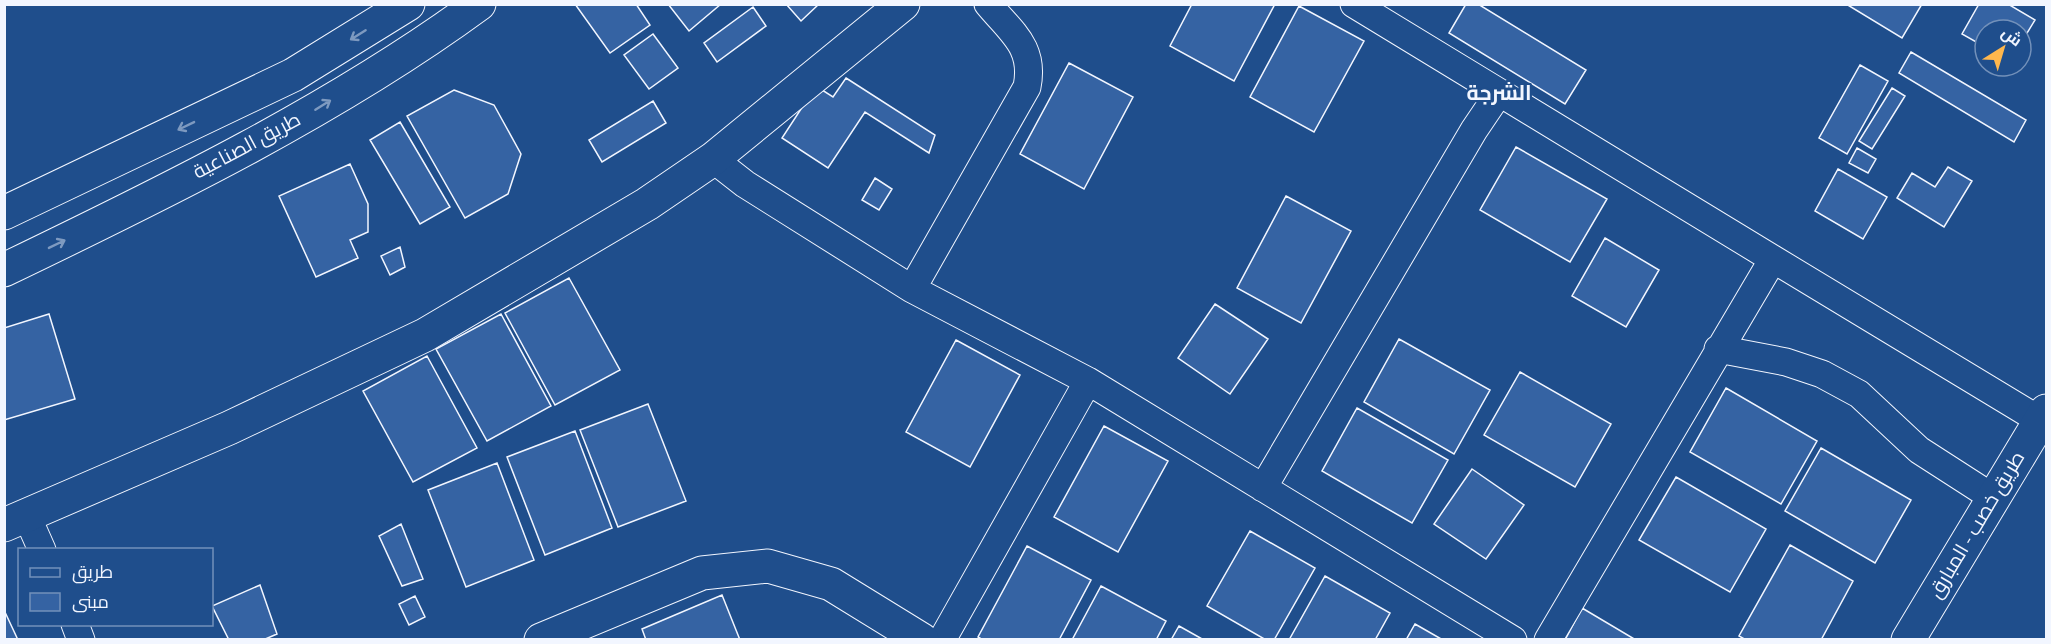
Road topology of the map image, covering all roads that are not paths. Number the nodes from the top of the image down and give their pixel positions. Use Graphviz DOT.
graph roads {
  1 [pos="408,4"];
  2 [pos="479,4"];
  3 [pos="903,4"];
  4 [pos="988,4"];
  5 [pos="1354,4"];
  6 [pos="1499,93"];
  7 [pos="713,159"];
  8 [pos="4,213"];
  9 [pos="1773,259"];
  10 [pos="4,270"];
  11 [pos="912,289"];
  12 [pos="1718,349"];
  13 [pos="1088,381"];
  14 [pos="2044,416"];
  15 [pos="1263,488"];
  16 [pos="1992,497"];
  17 [pos="16,520"];
  18 [pos="41,548"];
  19 [pos="541,639"];
  20 [pos="922,639"];
  21 [pos="942,639"];
  22 [pos="1513,639"];
  23 [pos="1548,639"];
  24 [pos="1908,639"];
  1 -- 8 [label="main road, one-way"];
  10 -- 2 [label="main road, طريق الصناعية, one-way"];
  3 -- 7 [label="main road"];
  4 -- 11 [label="street"];
  5 -- 6 [label="street"];
  6 -- 9 [label="street"];
  6 -- 15 [label="street"];
  7 -- 11 [label="street"];
  7 -- 17 [label="main road"];
  9 -- 12 [label="street"];
  9 -- 14 [label="street"];
  11 -- 13 [label="street"];
  12 -- 16 [label="street"];
  12 -- 23 [label="street"];
  13 -- 15 [label="street"];
  13 -- 21 [label="street"];
  14 -- 16 [label="main road, طريق خصب - المبارق"];
  15 -- 22 [label="street"];
  16 -- 24 [label="main road, طريق خصب - المبارق"];
  17 -- 18 [label="street"];
  19 -- 20 [label="main road"];
}
